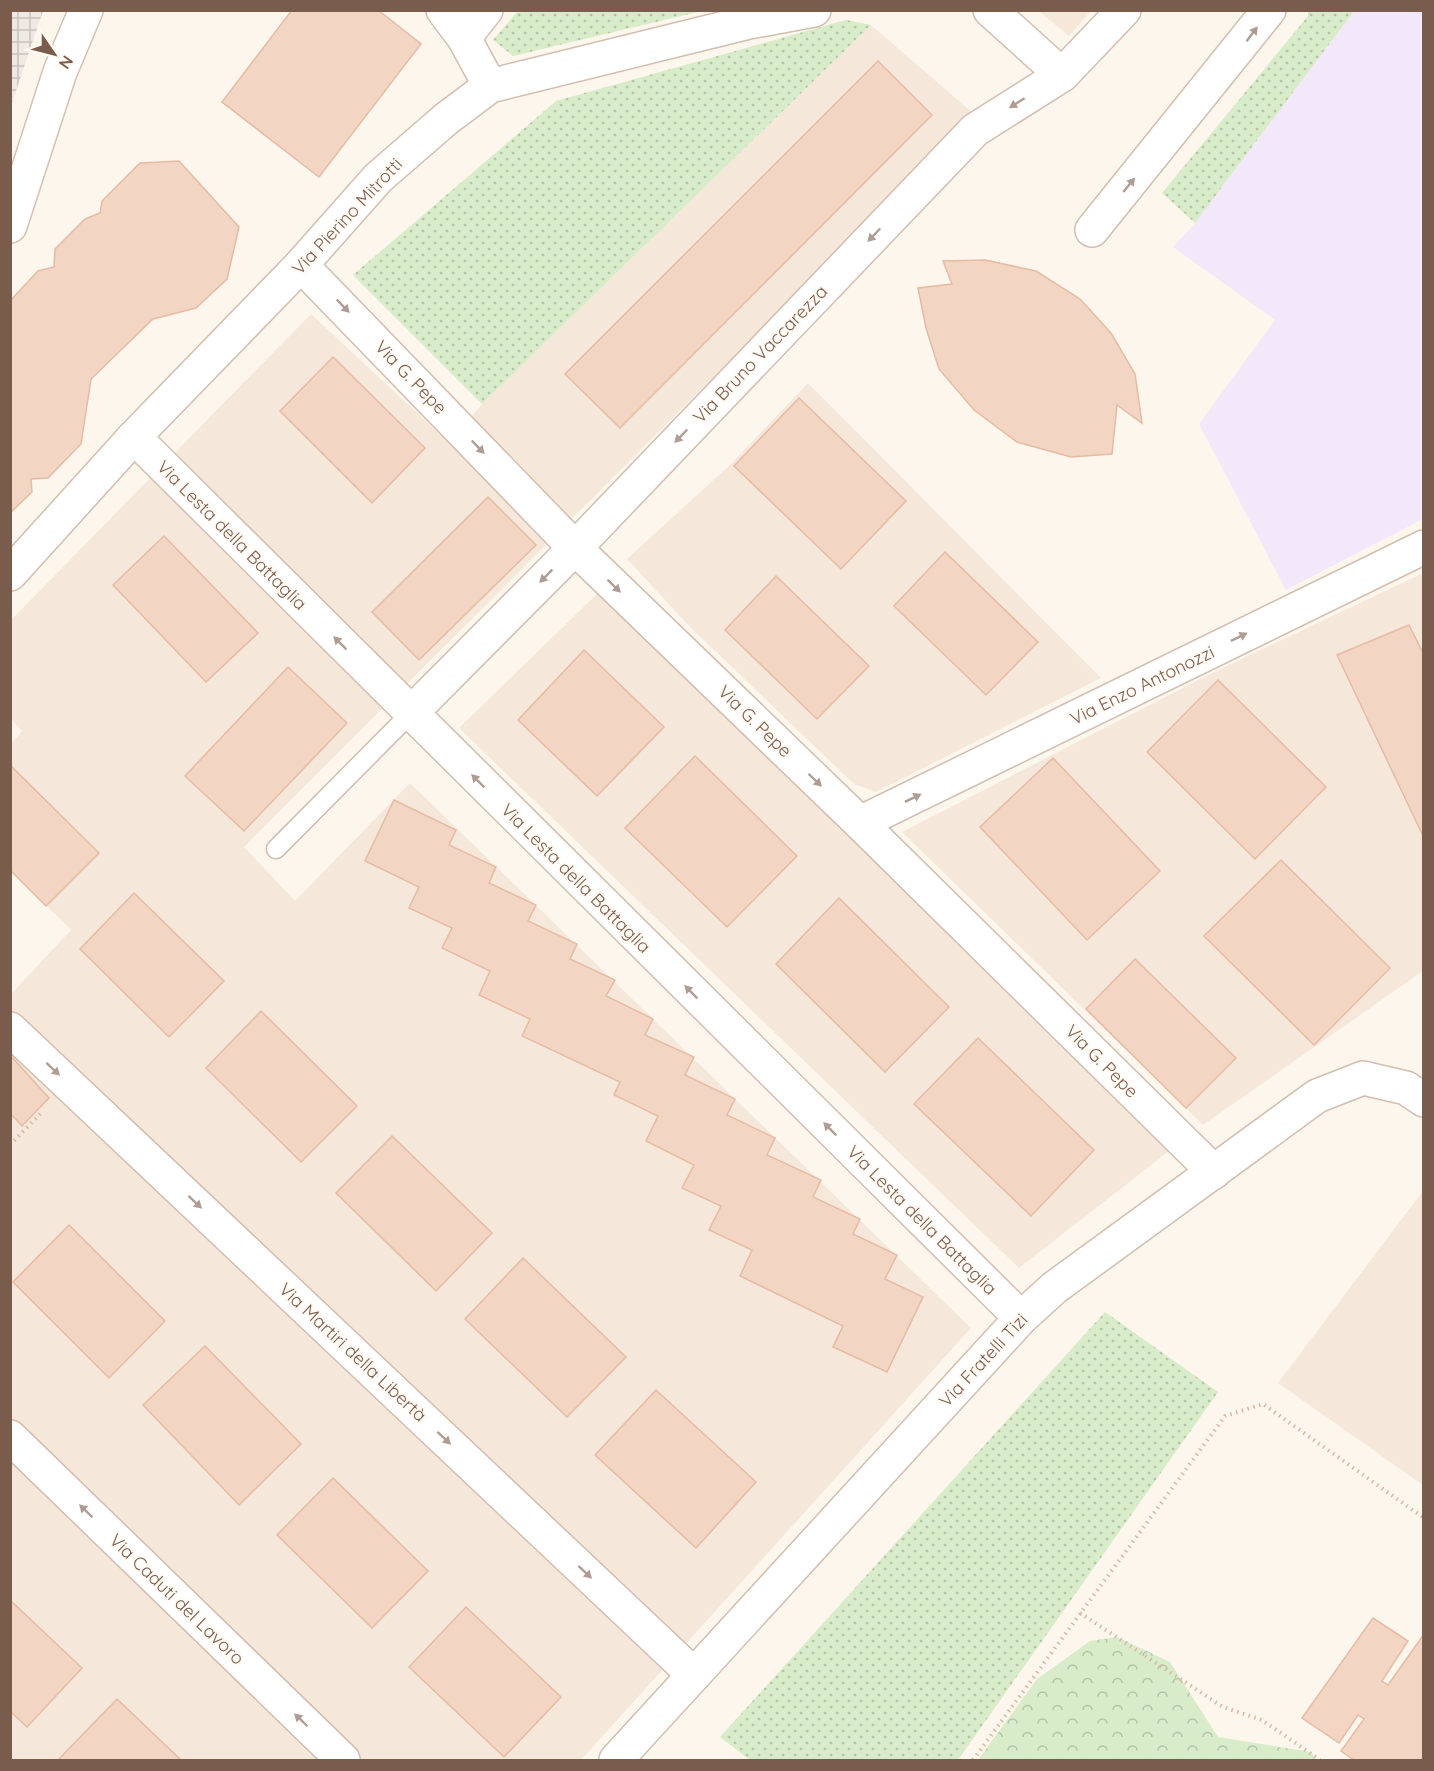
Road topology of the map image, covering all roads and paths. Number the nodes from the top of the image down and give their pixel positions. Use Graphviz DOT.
graph roads {
  1 [pos="86,10"];
  2 [pos="443,10"];
  3 [pos="486,10"];
  4 [pos="814,10"];
  5 [pos="1124,10"];
  6 [pos="1269,10"];
  7 [pos="991,11"];
  8 [pos="742,16"];
  9 [pos="464,38"];
  10 [pos="1062,75"];
  11 [pos="490,86"];
  12 [pos="10,226"];
  13 [pos="1092,231"];
  14 [pos="301,265"];
  15 [pos="134,437"];
  16 [pos="1424,547"];
  17 [pos="575,548"];
  18 [pos="10,574"];
  19 [pos="410,714"];
  20 [pos="860,823"];
  21 [pos="276,849"];
  22 [pos="10,1029"];
  23 [pos="1424,1100"];
  24 [pos="1214,1172"];
  25 [pos="1021,1318"];
  26 [pos="10,1437"];
  27 [pos="1424,1518"];
  28 [pos="1080,1613"];
  29 [pos="694,1675"];
  30 [pos="343,1761"];
  31 [pos="616,1761"];
  32 [pos="973,1761"];
  33 [pos="1320,1761"];
  1 -- 12 [label="street"];
  2 -- 9 [label="street"];
  3 -- 9 [label="street"];
  4 -- 8 [label="street, Via Pierino Mitrotti"];
  5 -- 10 [label="street, Via Bruno Vaccarezza"];
  13 -- 6 [label="street, one-way"];
  7 -- 10 [label="street"];
  8 -- 11 [label="street, Via Pierino Mitrotti"];
  9 -- 11 [label="street"];
  10 -- 17 [label="street, Via Bruno Vaccarezza, one-way"];
  11 -- 14 [label="street, Via Pierino Mitrotti"];
  14 -- 15 [label="street, Via Pierino Mitrotti"];
  14 -- 17 [label="street, Via G. Pepe, one-way"];
  15 -- 18 [label="street, Via Pierino Mitrotti"];
  19 -- 15 [label="street, Via Lesta della Battaglia, one-way"];
  20 -- 16 [label="street, Via Enzo Antonozzi, one-way"];
  17 -- 19 [label="street, Via Bruno Vaccarezza, one-way"];
  17 -- 20 [label="street, Via G. Pepe, one-way"];
  19 -- 21 [label="lane"];
  25 -- 19 [label="street, Via Lesta della Battaglia, one-way"];
  20 -- 24 [label="street, Via G. Pepe"];
  22 -- 29 [label="street, Via Martiri della Libertà, one-way"];
  23 -- 24 [label="street, Via Fratelli Tizi"];
  24 -- 25 [label="street, Via Fratelli Tizi"];
  25 -- 29 [label="street, Via Fratelli Tizi"];
  30 -- 26 [label="street, Via Caduti del Lavoro, one-way"];
  27 -- 28 [label="path"];
  28 -- 32 [label="path"];
  28 -- 33 [label="path"];
  29 -- 31 [label="street, Via Fratelli Tizi"];
}
